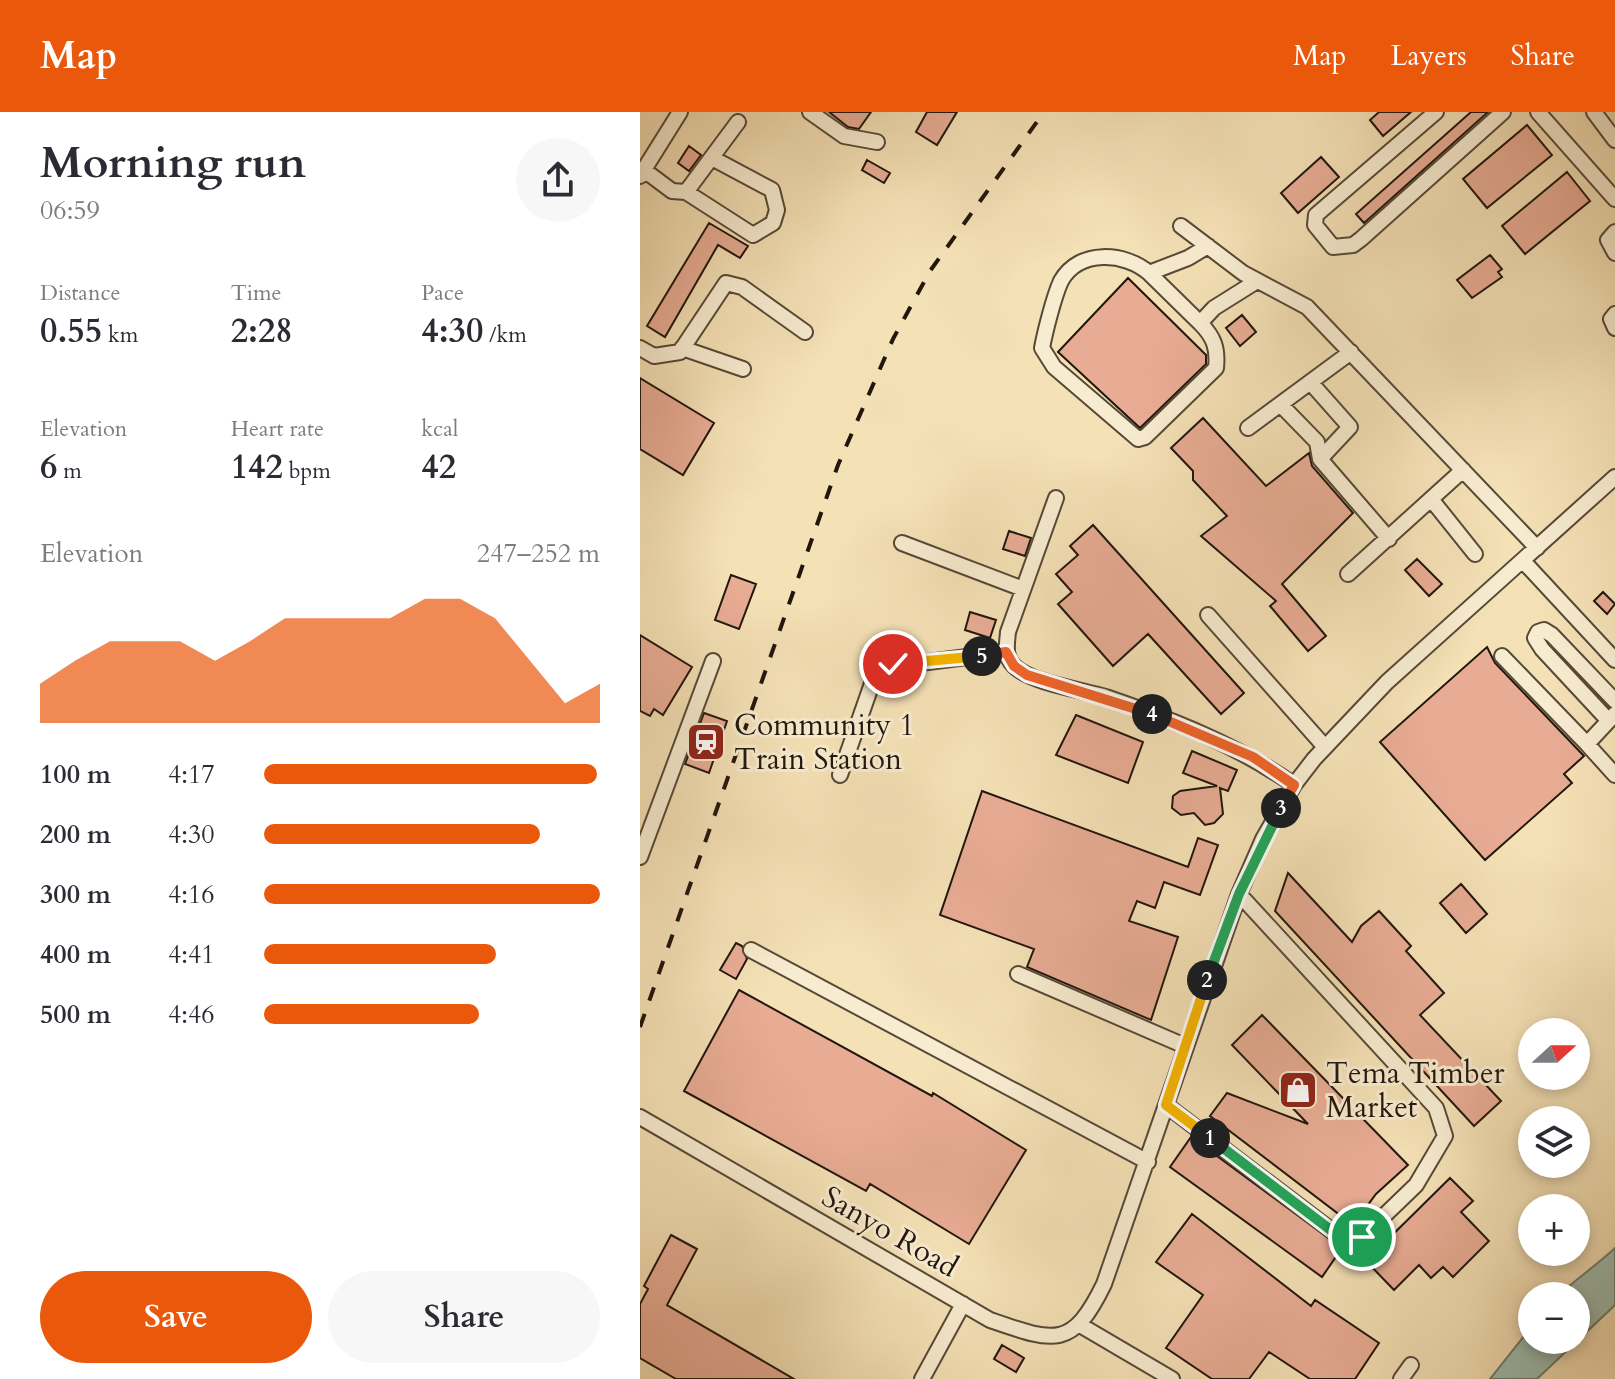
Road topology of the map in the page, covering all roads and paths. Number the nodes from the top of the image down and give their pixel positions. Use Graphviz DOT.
graph roads {
  1 [pos="680,112"];
  2 [pos="810,112"];
  3 [pos="1436,112"];
  4 [pos="1503,112"];
  5 [pos="1538,112"];
  6 [pos="1594,112"];
  7 [pos="738,122"];
  8 [pos="1615,140"];
  9 [pos="877,142"];
  10 [pos="712,158"];
  11 [pos="642,173"];
  12 [pos="686,192"];
  13 [pos="1615,199"];
  14 [pos="1181,226"];
  15 [pos="1615,232"];
  16 [pos="1208,246"];
  17 [pos="1615,253"];
  18 [pos="1149,273"];
  19 [pos="1257,281"];
  20 [pos="1615,314"];
  21 [pos="1200,323"];
  22 [pos="1615,328"];
  23 [pos="805,332"];
  24 [pos="640,348"];
  25 [pos="682,348"];
  26 [pos="1351,352"];
  27 [pos="743,369"];
  28 [pos="1311,383"];
  29 [pos="1281,405"];
  30 [pos="1248,428"];
  31 [pos="1320,459"];
  32 [pos="1463,470"];
  33 [pos="1615,477"];
  34 [pos="1056,498"];
  35 [pos="1431,499"];
  36 [pos="1389,539"];
  37 [pos="902,543"];
  38 [pos="1537,548"];
  39 [pos="1475,554"];
  40 [pos="1523,561"];
  41 [pos="1348,574"];
  42 [pos="1023,589"];
  43 [pos="1208,615"];
  44 [pos="1006,652"];
  45 [pos="1502,656"];
  46 [pos="1615,660"];
  47 [pos="713,661"];
  48 [pos="1613,713"];
  49 [pos="1587,744"];
  50 [pos="1325,747"];
  51 [pos="840,775"];
  52 [pos="1615,775"];
  53 [pos="1294,785"];
  54 [pos="640,857"];
  55 [pos="1239,894"];
  56 [pos="751,950"];
  57 [pos="1018,974"];
  58 [pos="1185,1046"];
  59 [pos="1166,1105"];
  60 [pos="640,1117"];
  61 [pos="1148,1162"];
  62 [pos="963,1304"];
  63 [pos="1080,1325"];
  64 [pos="1411,1365"];
  65 [pos="922,1379"];
  66 [pos="1172,1379"];
  67 [pos="1401,1379"];
  1 -- 11 [label="street"];
  2 -- 9 [label="street"];
  3 -- 4 [label="street"];
  5 -- 13 [label="street"];
  6 -- 8 [label="street"];
  7 -- 10 [label="street"];
  10 -- 12 [label="street"];
  10 -- 12 [label="street"];
  11 -- 12 [label="street"];
  14 -- 16 [label="street"];
  15 -- 17 [label="street"];
  16 -- 18 [label="street"];
  16 -- 19 [label="street"];
  18 -- 21 [label="street"];
  18 -- 21 [label="street"];
  19 -- 21 [label="street"];
  19 -- 26 [label="street"];
  20 -- 22 [label="street"];
  23 -- 25 [label="street"];
  24 -- 25 [label="street"];
  25 -- 27 [label="street"];
  26 -- 28 [label="street"];
  26 -- 32 [label="street"];
  28 -- 29 [label="street"];
  28 -- 31 [label="street"];
  29 -- 30 [label="street"];
  29 -- 31 [label="street"];
  31 -- 36 [label="street"];
  32 -- 35 [label="street"];
  32 -- 38 [label="street"];
  33 -- 38 [label="street"];
  34 -- 42 [label="street"];
  35 -- 36 [label="street"];
  35 -- 39 [label="street"];
  36 -- 41 [label="street"];
  37 -- 42 [label="street"];
  38 -- 40 [label="street"];
  40 -- 46 [label="street"];
  40 -- 50 [label="street"];
  42 -- 44 [label="street"];
  43 -- 50 [label="street"];
  44 -- 51 [label="street"];
  44 -- 53 [label="street"];
  45 -- 49 [label="street"];
  47 -- 54 [label="street"];
  48 -- 48 [label="street"];
  48 -- 49 [label="street"];
  49 -- 52 [label="street"];
  50 -- 53 [label="street"];
  53 -- 55 [label="street"];
  55 -- 58 [label="street"];
  55 -- 59 [label="street"];
  56 -- 61 [label="street"];
  57 -- 58 [label="street"];
  58 -- 59 [label="street"];
  59 -- 61 [label="street"];
  60 -- 62 [label="street, Sanyo Road"];
  61 -- 63 [label="street"];
  62 -- 63 [label="street, Sanyo Road"];
  62 -- 65 [label="street"];
  63 -- 66 [label="street"];
  64 -- 67 [label="street"];
}
